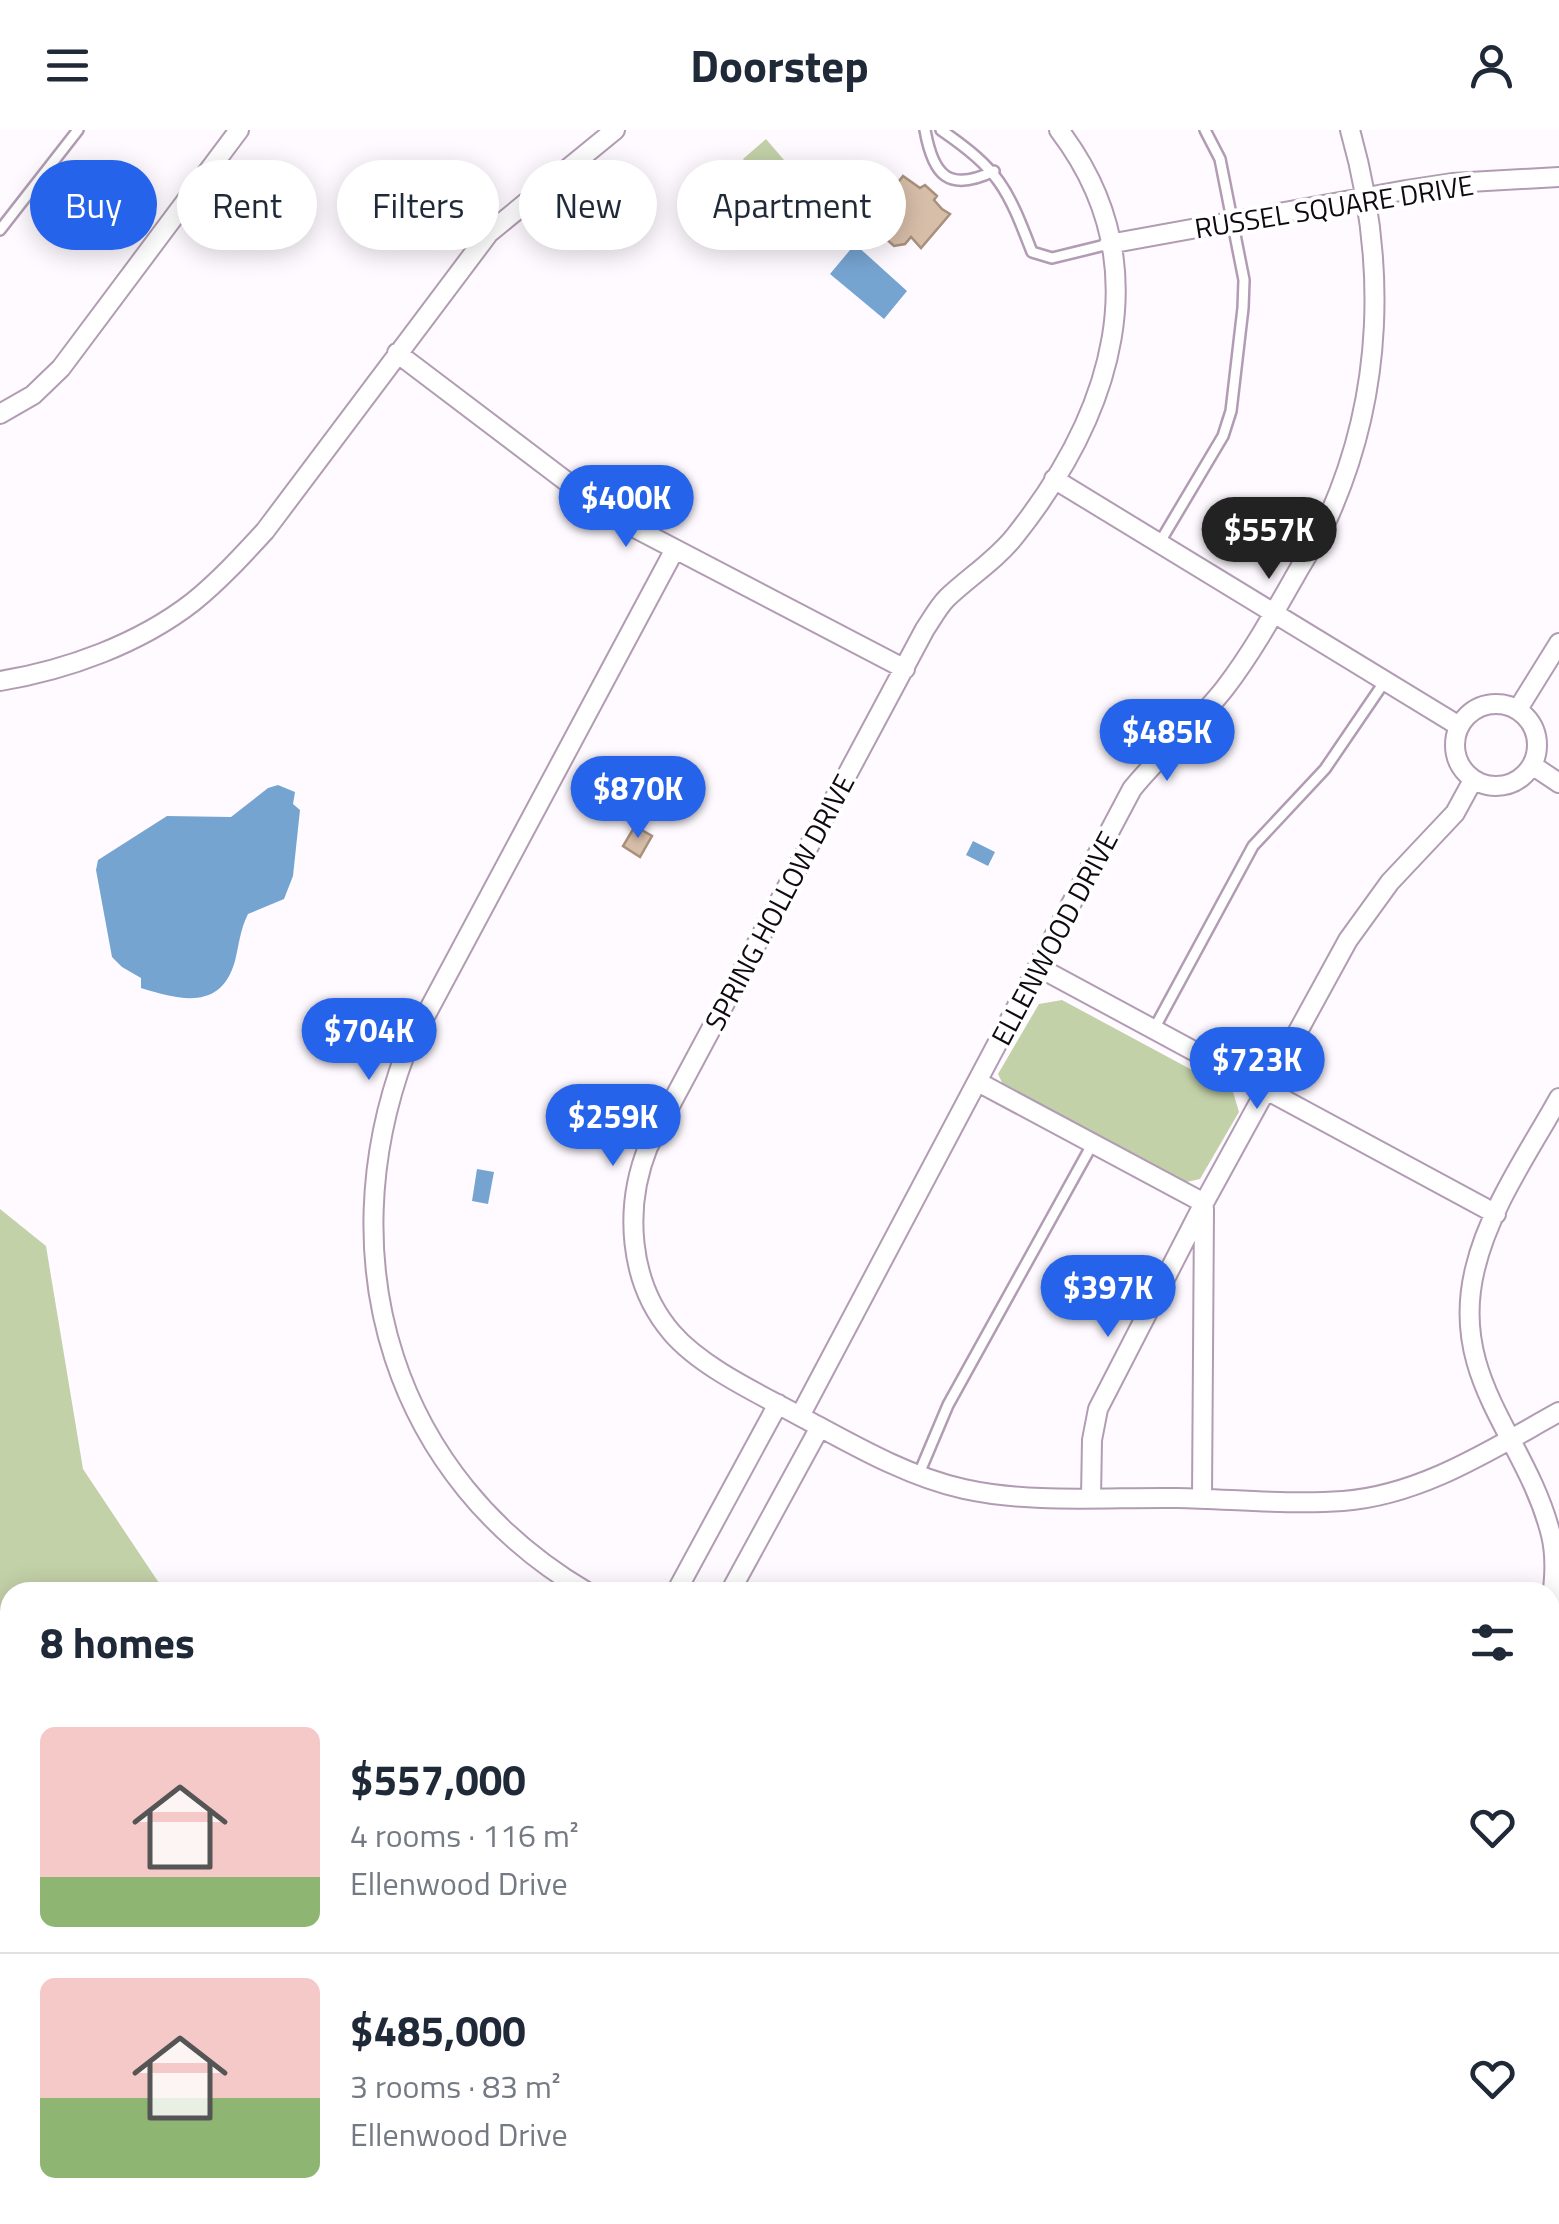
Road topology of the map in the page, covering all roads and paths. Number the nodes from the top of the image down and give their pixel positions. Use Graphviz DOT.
graph roads {
  1 [pos="78,130"];
  2 [pos="239,130"];
  3 [pos="925,130"];
  4 [pos="941,130"];
  5 [pos="1058,130"];
  6 [pos="1205,130"];
  7 [pos="1350,130"];
  8 [pos="607,132"];
  9 [pos="994,171"];
  10 [pos="1559,177"];
  11 [pos="1367,197"];
  12 [pos="1233,221"];
  13 [pos="0,230"];
  14 [pos="1109,244"];
  15 [pos="398,353"];
  16 [pos="0,414"];
  17 [pos="1054,479"];
  18 [pos="1160,542"];
  19 [pos="675,549"];
  20 [pos="1274,613"];
  21 [pos="1559,644"];
  22 [pos="905,669"];
  23 [pos="0,681"];
  24 [pos="1386,681"];
  25 [pos="1518,709"];
  26 [pos="1458,726"];
  27 [pos="1532,765"];
  28 [pos="1473,780"];
  29 [pos="1559,783"];
  30 [pos="1040,968"];
  31 [pos="1154,1030"];
  32 [pos="978,1082"];
  33 [pos="1268,1091"];
  34 [pos="1559,1098"];
  35 [pos="1093,1143"];
  36 [pos="1204,1203"];
  37 [pos="1496,1214"];
  38 [pos="778,1404"];
  39 [pos="1559,1412"];
  40 [pos="800,1416"];
  41 [pos="820,1427"];
  42 [pos="1510,1439"];
  43 [pos="918,1476"];
  44 [pos="1091,1497"];
  45 [pos="1202,1498"];
  46 [pos="568,1582"];
  47 [pos="681,1582"];
  48 [pos="735,1582"];
  49 [pos="1555,1582"];
  1 -- 13 [label="lane"];
  2 -- 16 [label="street"];
  3 -- 9 [label="lane"];
  4 -- 9 [label="lane"];
  5 -- 14 [label="street, SPRING HOLLOW DRIVE"];
  6 -- 12 [label="lane"];
  7 -- 11 [label="street, ELLENWOOD DRIVE"];
  8 -- 15 [label="street"];
  9 -- 14 [label="lane"];
  10 -- 11 [label="street, RUSSEL SQUARE DRIVE"];
  11 -- 12 [label="street, RUSSEL SQUARE DRIVE"];
  11 -- 20 [label="street, ELLENWOOD DRIVE"];
  12 -- 14 [label="street, RUSSEL SQUARE DRIVE"];
  12 -- 18 [label="lane"];
  14 -- 17 [label="street, SPRING HOLLOW DRIVE"];
  15 -- 19 [label="street"];
  15 -- 23 [label="street"];
  17 -- 18 [label="street"];
  17 -- 22 [label="street, SPRING HOLLOW DRIVE"];
  18 -- 20 [label="street"];
  19 -- 22 [label="street"];
  19 -- 46 [label="street"];
  20 -- 24 [label="street"];
  20 -- 30 [label="street, ELLENWOOD DRIVE"];
  21 -- 25 [label="street"];
  22 -- 38 [label="street, SPRING HOLLOW DRIVE"];
  24 -- 26 [label="street"];
  24 -- 31 [label="lane"];
  25 -- 26 [label="street"];
  25 -- 27 [label="street"];
  26 -- 28 [label="street"];
  27 -- 28 [label="street"];
  27 -- 29 [label="street"];
  28 -- 33 [label="street"];
  30 -- 31 [label="street"];
  30 -- 32 [label="street, ELLENWOOD DRIVE"];
  31 -- 33 [label="street"];
  32 -- 35 [label="street"];
  32 -- 40 [label="street, ELLENWOOD DRIVE"];
  33 -- 36 [label="street"];
  33 -- 37 [label="street"];
  34 -- 37 [label="street"];
  35 -- 36 [label="street"];
  35 -- 43 [label="lane"];
  36 -- 44 [label="street"];
  36 -- 45 [label="street"];
  37 -- 42 [label="street"];
  38 -- 40 [label="street, SPRING HOLLOW DRIVE"];
  38 -- 47 [label="street"];
  39 -- 42 [label="street, SPRING HOLLOW DRIVE"];
  40 -- 41 [label="street, SPRING HOLLOW DRIVE"];
  41 -- 43 [label="street, SPRING HOLLOW DRIVE"];
  41 -- 48 [label="street"];
  42 -- 45 [label="street, SPRING HOLLOW DRIVE"];
  42 -- 49 [label="street"];
  43 -- 44 [label="street, SPRING HOLLOW DRIVE"];
  44 -- 45 [label="street, SPRING HOLLOW DRIVE"];
}
